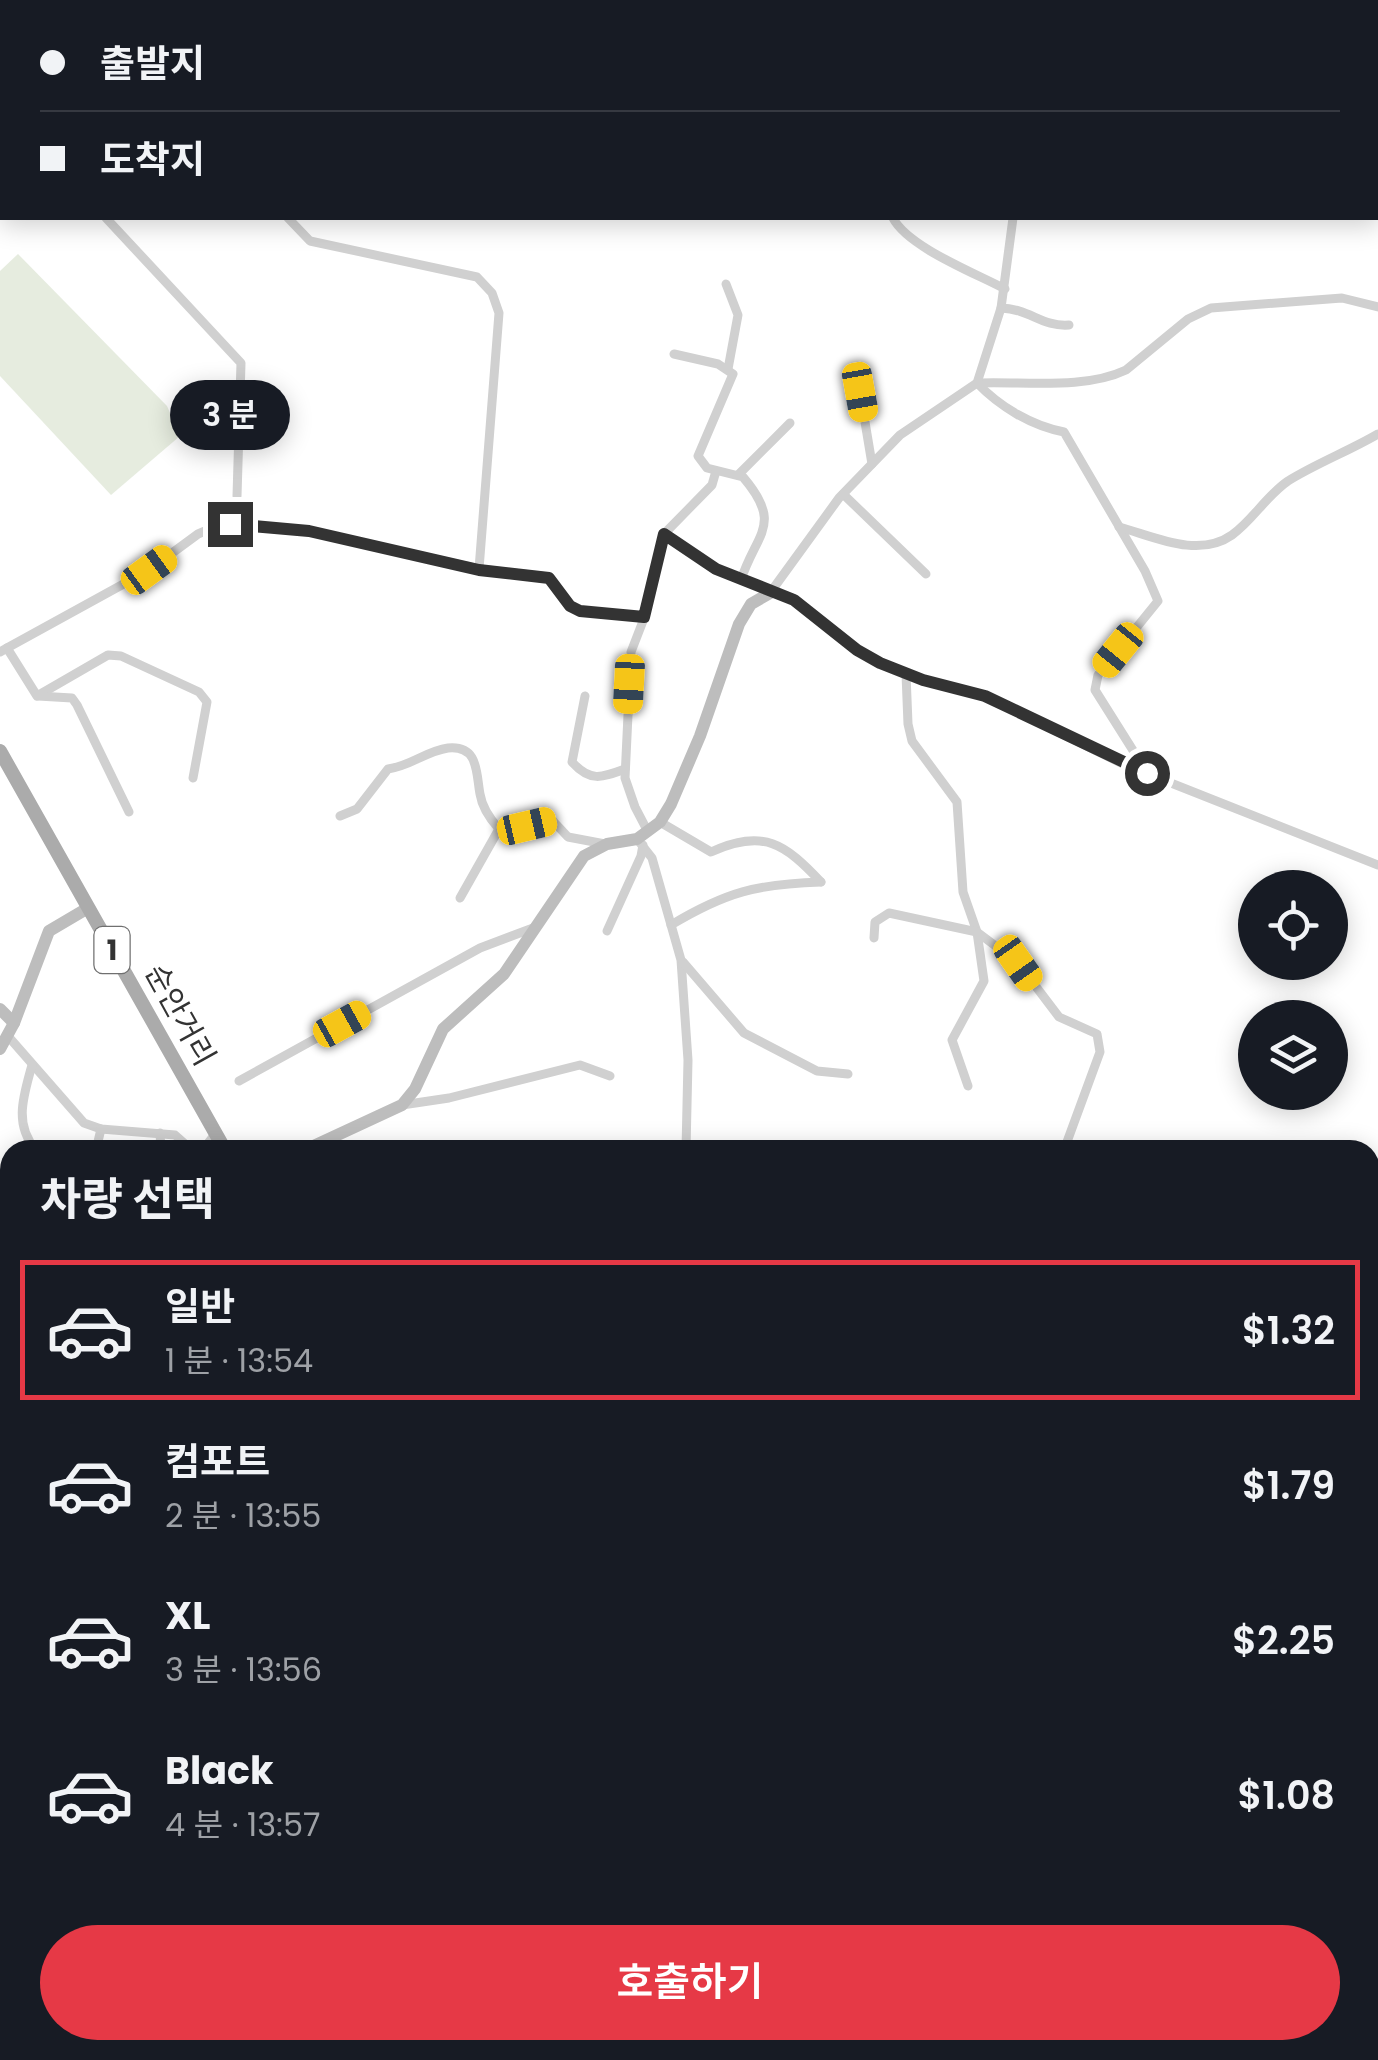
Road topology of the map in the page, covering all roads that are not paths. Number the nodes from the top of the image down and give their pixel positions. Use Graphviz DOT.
graph roads {
  1 [pos="108,220"];
  2 [pos="290,220"];
  3 [pos="893,220"];
  4 [pos="1013,220"];
  5 [pos="726,284"];
  6 [pos="1005,289"];
  7 [pos="1378,307"];
  8 [pos="1001,308"];
  9 [pos="1069,325"];
  10 [pos="674,354"];
  11 [pos="728,369"];
  12 [pos="977,383"];
  13 [pos="860,392"];
  14 [pos="790,423"];
  15 [pos="1378,434"];
  16 [pos="872,464"];
  17 [pos="716,471"];
  18 [pos="738,475"];
  19 [pos="843,494"];
  20 [pos="237,496"];
  21 [pos="1119,527"];
  22 [pos="664,534"];
  23 [pos="479,570"];
  24 [pos="926,574"];
  25 [pos="741,580"];
  26 [pos="770,593"];
  27 [pos="644,617"];
  28 [pos="4,650"];
  29 [pos="906,674"];
  30 [pos="38,696"];
  31 [pos="585,696"];
  32 [pos="0,750"];
  33 [pos="625,769"];
  34 [pos="1147,773"];
  35 [pos="192,778"];
  36 [pos="130,812"];
  37 [pos="340,816"];
  38 [pos="660,822"];
  39 [pos="500,829"];
  40 [pos="642,838"];
  41 [pos="608,844"];
  42 [pos="1378,865"];
  43 [pos="460,898"];
  44 [pos="88,908"];
  45 [pos="671,925"];
  46 [pos="534,928"];
  47 [pos="607,931"];
  48 [pos="977,932"];
  49 [pos="874,938"];
  50 [pos="681,960"];
  51 [pos="0,1009"];
  52 [pos="10,1029"];
  53 [pos="0,1049"];
  54 [pos="32,1065"];
  55 [pos="848,1074"];
  56 [pos="610,1076"];
  57 [pos="239,1082"];
  58 [pos="968,1086"];
  59 [pos="402,1105"];
  60 [pos="101,1129"];
  61 [pos="160,1134"];
  62 [pos="215,1134"];
  63 [pos="28,1140"];
  64 [pos="98,1140"];
  65 [pos="160,1140"];
  66 [pos="180,1140"];
  67 [pos="210,1140"];
  68 [pos="218,1140"];
  69 [pos="327,1140"];
  70 [pos="686,1140"];
  71 [pos="1068,1140"];
  1 -- 20 [label="street"];
  2 -- 23 [label="street"];
  3 -- 6 [label="street"];
  4 -- 6 [label="street"];
  5 -- 11 [label="street"];
  6 -- 8 [label="street"];
  7 -- 12 [label="street"];
  8 -- 9 [label="street"];
  8 -- 12 [label="street"];
  10 -- 11 [label="street"];
  11 -- 17 [label="street"];
  12 -- 16 [label="street"];
  12 -- 21 [label="street"];
  13 -- 16 [label="street"];
  14 -- 18 [label="street"];
  15 -- 21 [label="street"];
  16 -- 19 [label="street"];
  17 -- 18 [label="street"];
  17 -- 22 [label="street"];
  18 -- 25 [label="street"];
  19 -- 24 [label="street"];
  19 -- 26 [label="street"];
  21 -- 34 [label="street"];
  22 -- 25 [label="street"];
  22 -- 27 [label="street"];
  23 -- 27 [label="street"];
  23 -- 28 [label="street"];
  25 -- 26 [label="street"];
  26 -- 29 [label="street"];
  26 -- 38 [label="street"];
  27 -- 33 [label="street"];
  28 -- 30 [label="street"];
  29 -- 34 [label="street"];
  29 -- 48 [label="street"];
  30 -- 35 [label="street"];
  30 -- 36 [label="street"];
  31 -- 33 [label="street"];
  32 -- 44 [label="main road, 순안거리 / 1"];
  33 -- 40 [label="street"];
  34 -- 42 [label="street"];
  37 -- 39 [label="street"];
  38 -- 40 [label="street"];
  38 -- 45 [label="street"];
  39 -- 41 [label="street"];
  39 -- 43 [label="street"];
  40 -- 41 [label="street"];
  40 -- 45 [label="street"];
  40 -- 47 [label="street"];
  41 -- 46 [label="street"];
  44 -- 52 [label="street"];
  44 -- 62 [label="main road, 순안거리 / 1"];
  45 -- 50 [label="street"];
  46 -- 57 [label="street"];
  46 -- 59 [label="street"];
  48 -- 49 [label="street"];
  48 -- 58 [label="street"];
  48 -- 71 [label="street"];
  50 -- 55 [label="street"];
  50 -- 70 [label="street"];
  51 -- 52 [label="street"];
  52 -- 53 [label="street"];
  52 -- 54 [label="street"];
  54 -- 60 [label="street"];
  54 -- 63 [label="street"];
  56 -- 59 [label="street"];
  59 -- 69 [label="street"];
  60 -- 61 [label="street"];
  60 -- 64 [label="street"];
  61 -- 65 [label="street"];
  61 -- 66 [label="street"];
  62 -- 67 [label="street"];
  62 -- 68 [label="main road, 순안거리 / 1"];
}
